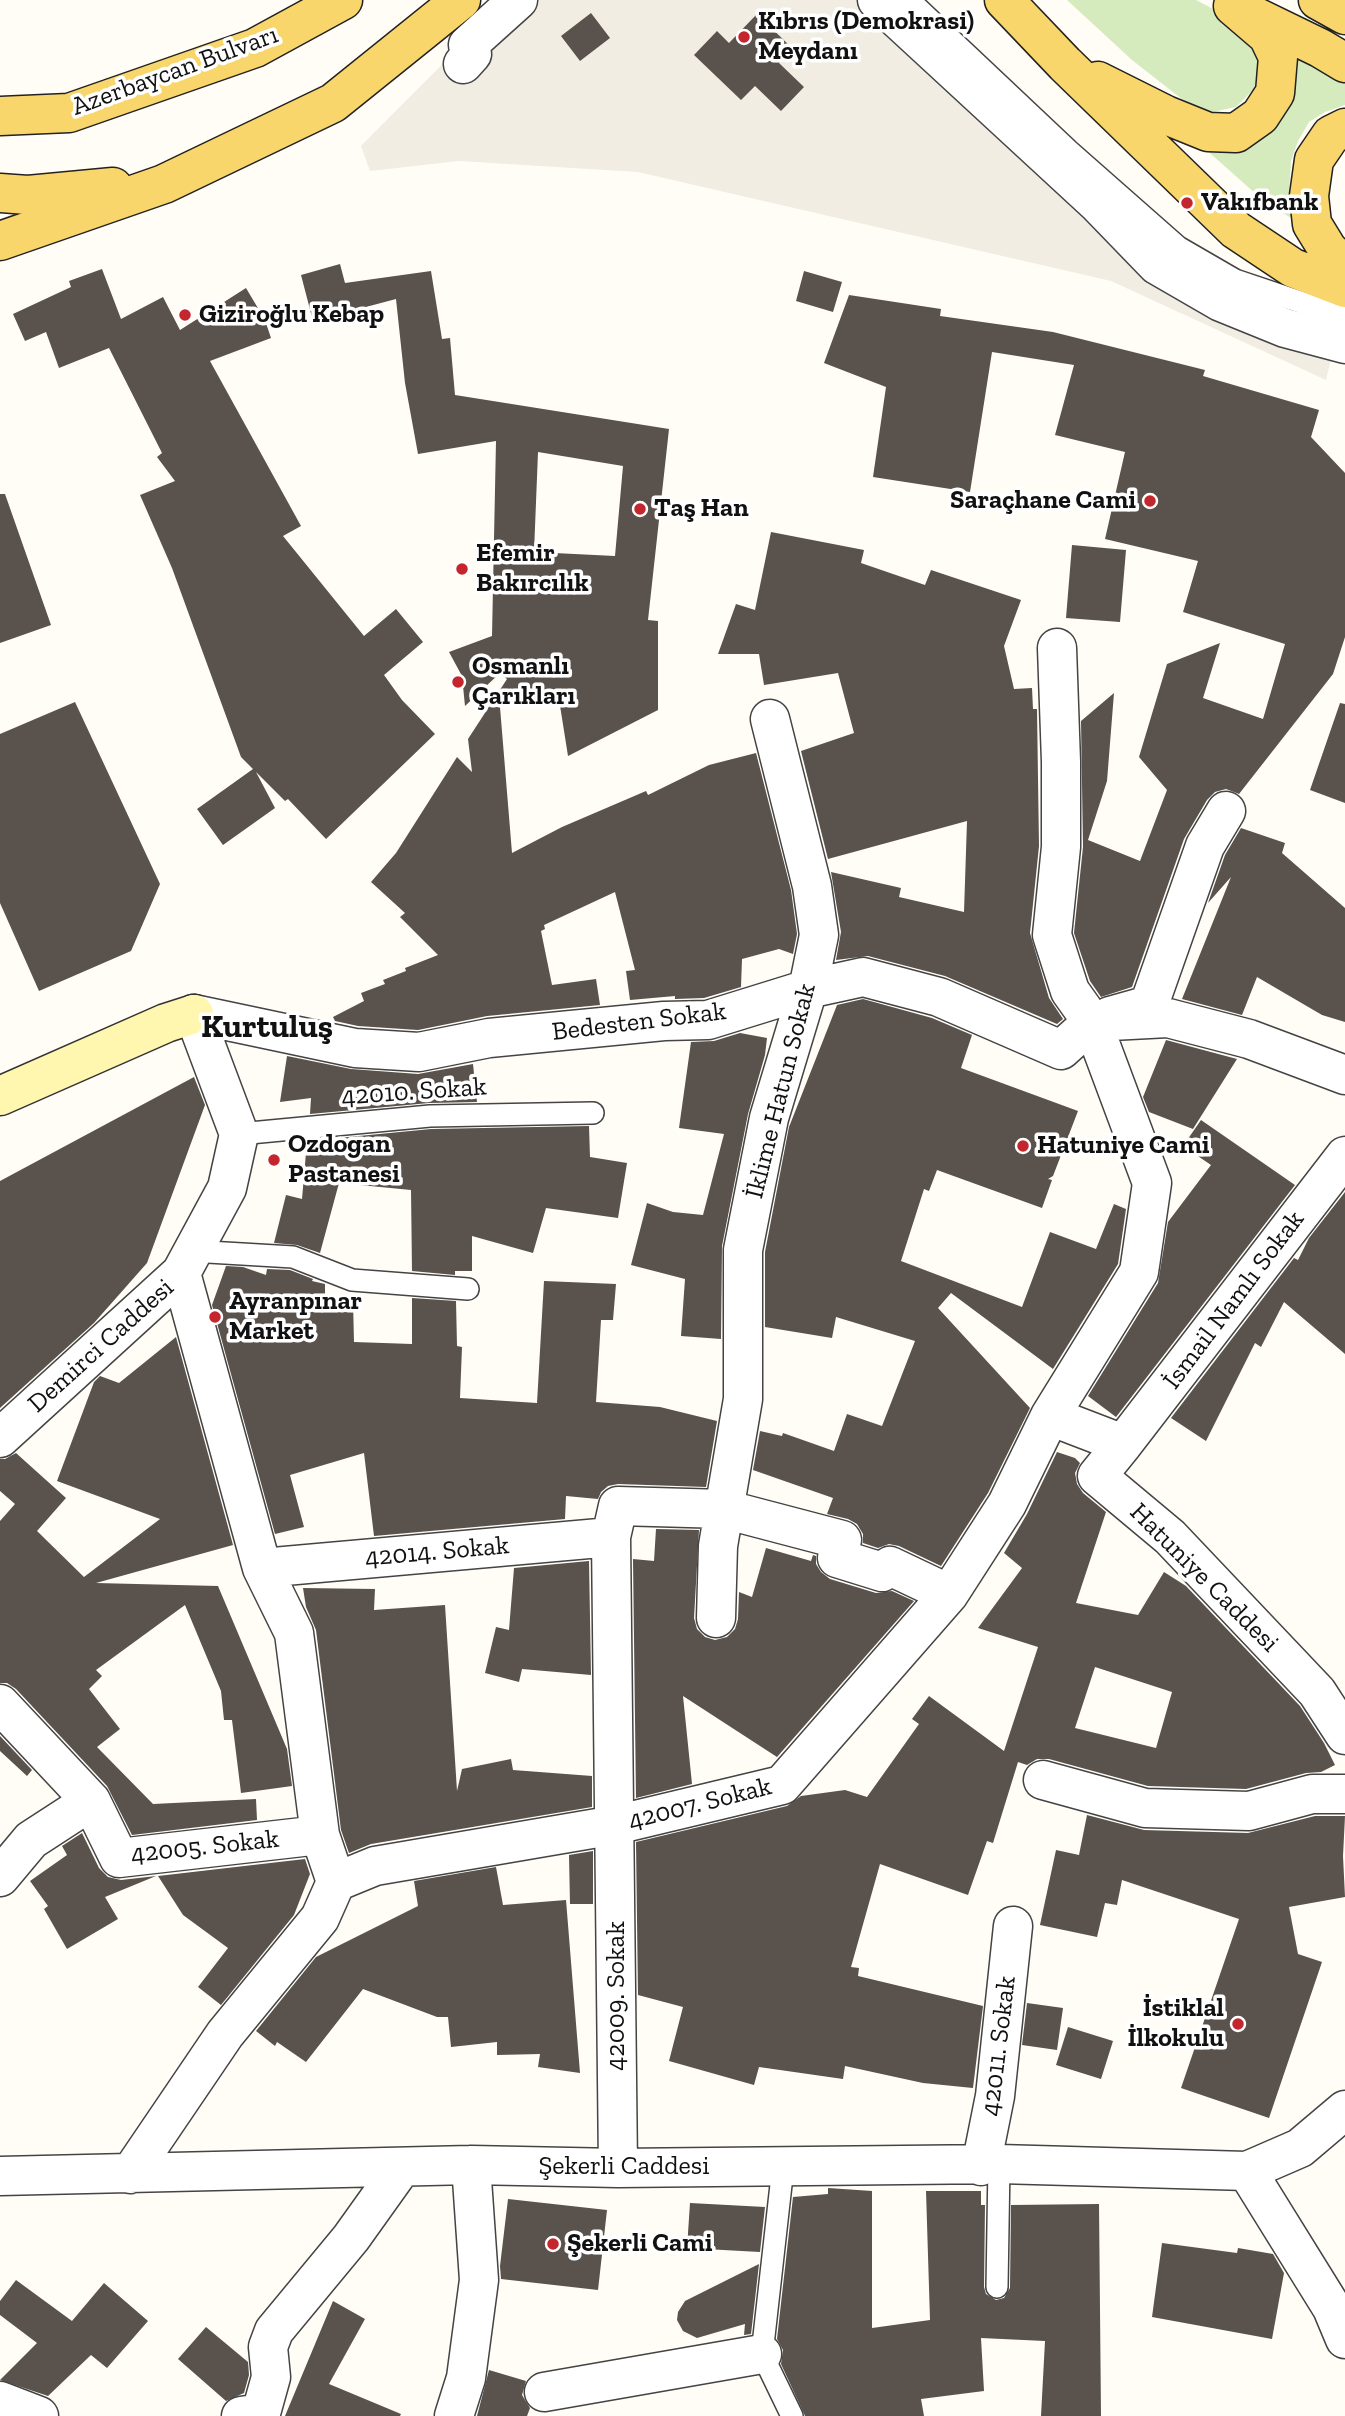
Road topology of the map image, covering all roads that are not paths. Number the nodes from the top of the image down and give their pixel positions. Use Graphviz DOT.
graph roads {
  1 [pos="343,0"];
  2 [pos="461,0"];
  3 [pos="518,0"];
  4 [pos="877,0"];
  5 [pos="909,0"];
  6 [pos="1004,0"];
  7 [pos="1318,0"];
  8 [pos="1228,3"];
  9 [pos="1345,15"];
  10 [pos="1345,63"];
  11 [pos="463,64"];
  12 [pos="1065,64"];
  13 [pos="0,116"];
  14 [pos="1345,128"];
  15 [pos="172,179"];
  16 [pos="0,193"];
  17 [pos="0,241"];
  18 [pos="1345,265"];
  19 [pos="1345,288"];
  20 [pos="1345,317"];
  21 [pos="1345,344"];
  22 [pos="1057,648"];
  23 [pos="770,719"];
  24 [pos="1226,811"];
  25 [pos="808,989"];
  26 [pos="194,1014"];
  27 [pos="1092,1022"];
  28 [pos="1345,1075"];
  29 [pos="0,1096"];
  30 [pos="593,1114"];
  31 [pos="239,1135"];
  32 [pos="1345,1156"];
  33 [pos="186,1262"];
  34 [pos="468,1289"];
  35 [pos="1050,1416"];
  36 [pos="0,1438"];
  37 [pos="1124,1444"];
  38 [pos="724,1509"];
  39 [pos="614,1522"];
  40 [pos="262,1568"];
  41 [pos="949,1594"];
  42 [pos="716,1618"];
  43 [pos="0,1704"];
  44 [pos="1345,1735"];
  45 [pos="1043,1780"];
  46 [pos="1345,1794"];
  47 [pos="91,1801"];
  48 [pos="615,1825"];
  49 [pos="320,1835"];
  50 [pos="0,1877"];
  51 [pos="336,1882"];
  52 [pos="1013,1926"];
  53 [pos="1345,2110"];
  54 [pos="471,2165"];
  55 [pos="990,2165"];
  56 [pos="783,2167"];
  57 [pos="401,2168"];
  58 [pos="618,2168"];
  59 [pos="1247,2171"];
  60 [pos="130,2174"];
  61 [pos="0,2176"];
  62 [pos="997,2287"];
  63 [pos="1345,2339"];
  64 [pos="762,2354"];
  65 [pos="544,2392"];
  66 [pos="0,2401"];
  67 [pos="254,2415"];
  68 [pos="39,2416"];
  69 [pos="454,2416"];
  70 [pos="792,2416"];
  1 -- 13 [label="main road, Azerbaycan Bulvarı"];
  2 -- 15 [label="main road"];
  3 -- 11 [label="street"];
  4 -- 21 [label="street"];
  5 -- 20 [label="lane"];
  6 -- 12 [label="main road"];
  7 -- 9 [label="main road"];
  8 -- 10 [label="main road"];
  8 -- 12 [label="main road"];
  12 -- 19 [label="main road"];
  14 -- 18 [label="main road"];
  15 -- 16 [label="main road"];
  15 -- 17 [label="main road"];
  22 -- 27 [label="street"];
  23 -- 25 [label="street, İklime Hatun Sokak"];
  24 -- 27 [label="street"];
  25 -- 26 [label="street, Bedesten Sokak"];
  25 -- 27 [label="street, Bedesten Sokak"];
  25 -- 38 [label="street, İklime Hatun Sokak"];
  26 -- 29 [label="main road"];
  26 -- 31 [label="street"];
  27 -- 28 [label="street"];
  27 -- 35 [label="street"];
  30 -- 31 [label="lane, 42010. Sokak"];
  31 -- 33 [label="street, Demirci Caddesi"];
  32 -- 37 [label="street, İsmail Namlı Sokak"];
  33 -- 34 [label="lane"];
  33 -- 36 [label="street, Demirci Caddesi"];
  33 -- 40 [label="street"];
  35 -- 37 [label="street"];
  35 -- 41 [label="street, 42007. Sokak"];
  37 -- 44 [label="street, Hatuniye Caddesi"];
  38 -- 39 [label="street"];
  38 -- 41 [label="street"];
  38 -- 42 [label="street, İklime Hatun Sokak"];
  39 -- 40 [label="street, 42014. Sokak"];
  39 -- 48 [label="street, 42009. Sokak"];
  40 -- 49 [label="street"];
  41 -- 48 [label="street, 42007. Sokak"];
  43 -- 47 [label="street, 42005. Sokak"];
  45 -- 46 [label="street"];
  47 -- 49 [label="street, 42005. Sokak"];
  47 -- 50 [label="street"];
  48 -- 51 [label="street, 42007. Sokak"];
  48 -- 58 [label="street, 42009. Sokak"];
  49 -- 51 [label="street"];
  51 -- 60 [label="street"];
  52 -- 55 [label="street, 42011. Sokak"];
  53 -- 59 [label="street"];
  54 -- 57 [label="street, Şekerli Caddesi"];
  54 -- 58 [label="street, Şekerli Caddesi"];
  54 -- 69 [label="street"];
  55 -- 56 [label="street, Şekerli Caddesi"];
  55 -- 59 [label="street, Şekerli Caddesi"];
  55 -- 62 [label="lane"];
  56 -- 58 [label="street, Şekerli Caddesi"];
  56 -- 64 [label="lane"];
  57 -- 60 [label="street, Şekerli Caddesi"];
  57 -- 67 [label="street"];
  59 -- 63 [label="street"];
  60 -- 61 [label="street, Şekerli Caddesi"];
  64 -- 65 [label="street"];
  64 -- 70 [label="lane"];
  66 -- 68 [label="street"];
}
